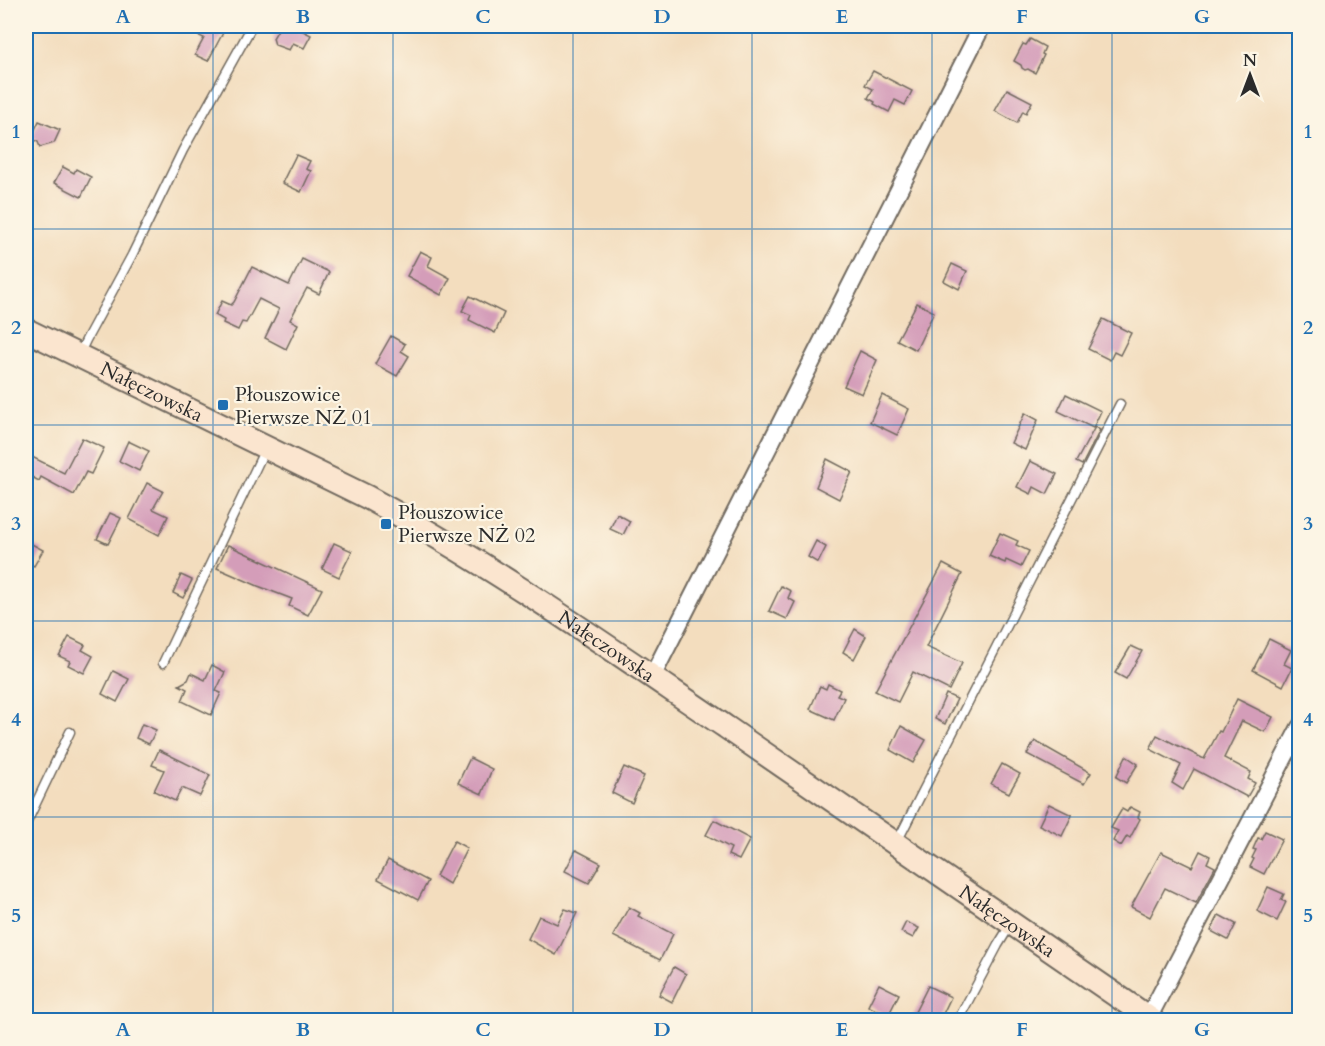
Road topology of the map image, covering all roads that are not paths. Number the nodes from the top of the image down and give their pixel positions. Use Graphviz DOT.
graph roads {
  1 [pos="252,26"];
  2 [pos="982,26"];
  3 [pos="26,330"];
  4 [pos="79,356"];
  5 [pos="1120,404"];
  6 [pos="266,447"];
  7 [pos="163,663"];
  8 [pos="651,675"];
  9 [pos="1299,727"];
  10 [pos="70,732"];
  11 [pos="26,824"];
  12 [pos="895,843"];
  13 [pos="1012,924"];
  14 [pos="1150,1019"];
  15 [pos="958,1020"];
  1 -- 4 [label="lane"];
  2 -- 8 [label="street"];
  3 -- 4 [label="main road, Nałęczowska"];
  4 -- 6 [label="main road, Nałęczowska"];
  5 -- 12 [label="lane"];
  6 -- 7 [label="lane"];
  6 -- 8 [label="main road, Nałęczowska"];
  8 -- 12 [label="main road, Nałęczowska"];
  9 -- 14 [label="street"];
  10 -- 11 [label="lane"];
  12 -- 13 [label="main road, Nałęczowska"];
  13 -- 14 [label="main road, Nałęczowska"];
  13 -- 15 [label="lane"];
}
